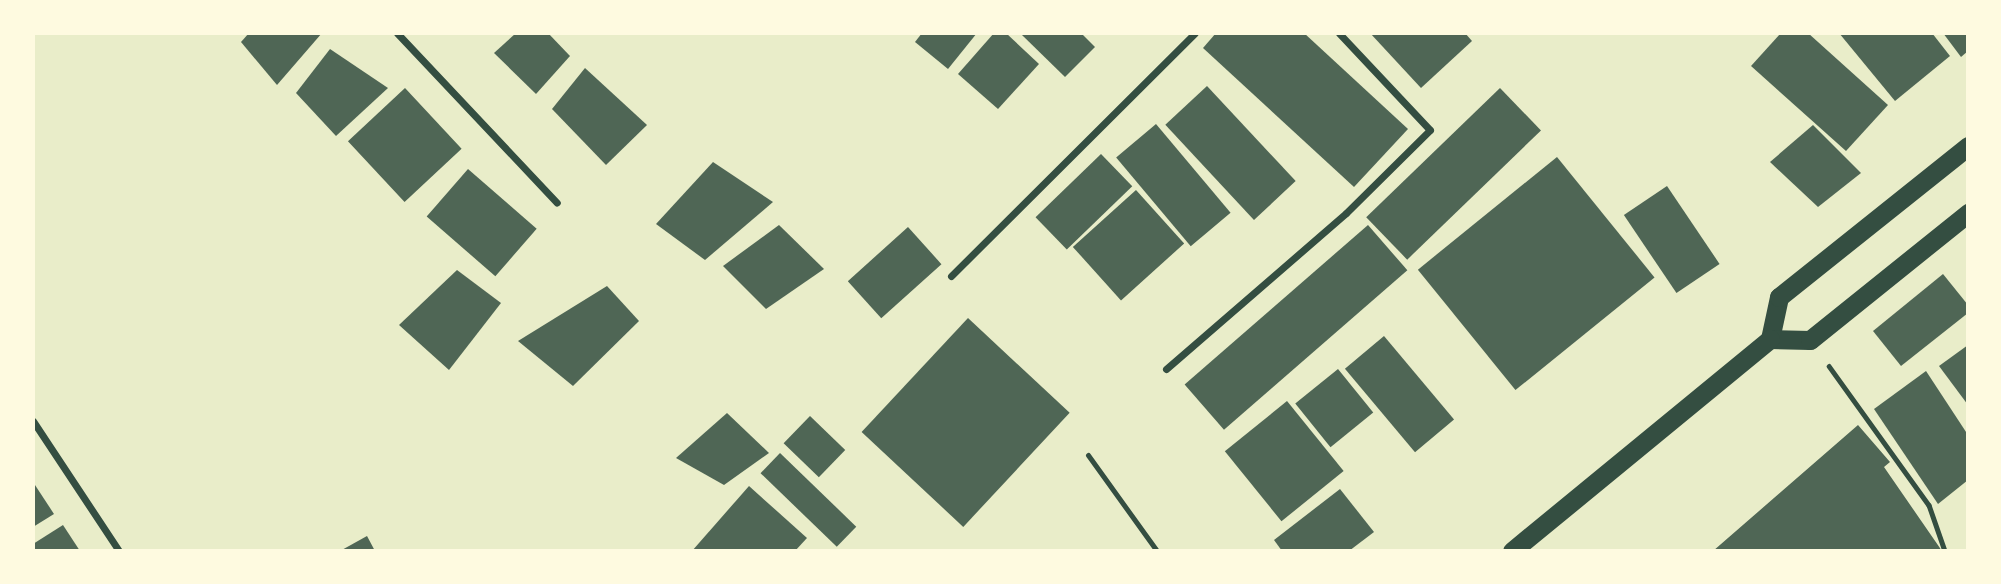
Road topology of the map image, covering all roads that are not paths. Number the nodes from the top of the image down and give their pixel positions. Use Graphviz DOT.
graph roads {
  1 [pos="397,33"];
  2 [pos="1195,33"];
  3 [pos="1339,33"];
  4 [pos="1968,146"];
  5 [pos="557,203"];
  6 [pos="1968,213"];
  7 [pos="951,276"];
  8 [pos="1770,339"];
  9 [pos="1166,369"];
  10 [pos="33,421"];
  11 [pos="1088,456"];
  12 [pos="119,551"];
  13 [pos="1157,551"];
  14 [pos="1512,551"];
  1 -- 5 [label="street"];
  2 -- 7 [label="street"];
  3 -- 9 [label="street"];
  4 -- 8 [label="highway"];
  6 -- 8 [label="highway"];
  8 -- 14 [label="highway"];
  10 -- 12 [label="street"];
  11 -- 13 [label="lane"];
}
